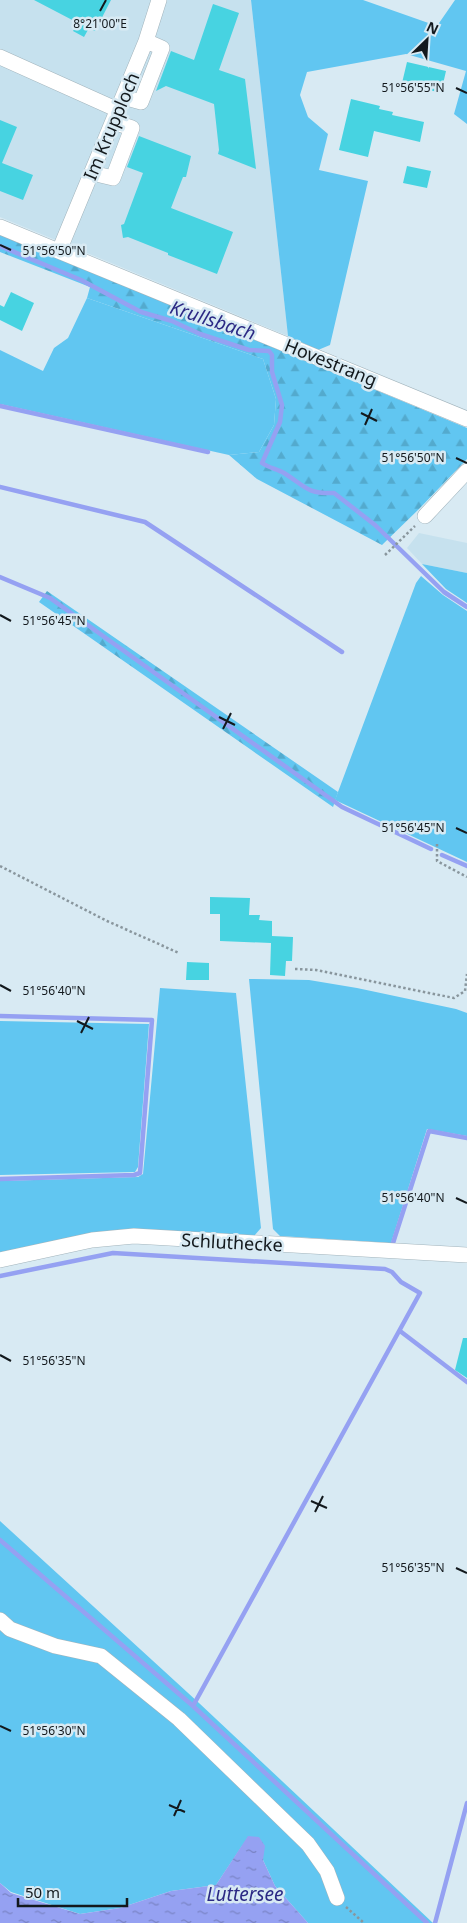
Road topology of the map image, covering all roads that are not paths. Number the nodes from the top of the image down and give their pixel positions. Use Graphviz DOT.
graph roads {
  1 [pos="159,0"];
  2 [pos="0,57"];
  3 [pos="118,110"];
  4 [pos="92,173"];
  5 [pos="0,226"];
  6 [pos="59,250"];
  7 [pos="467,419"];
  8 [pos="467,471"];
  9 [pos="425,516"];
  10 [pos="467,1255"];
  11 [pos="0,1260"];
  12 [pos="0,1620"];
  13 [pos="337,1898"];
  1 -- 3 [label="street, Im Krupploch"];
  2 -- 3 [label="street"];
  3 -- 4 [label="street, Im Krupploch"];
  3 -- 4 [label="street"];
  4 -- 6 [label="street, Im Krupploch"];
  5 -- 6 [label="street, Hovestrang"];
  6 -- 7 [label="street, Hovestrang"];
  8 -- 9 [label="street"];
  10 -- 11 [label="street, Schluthecke"];
  12 -- 13 [label="street"];
}
